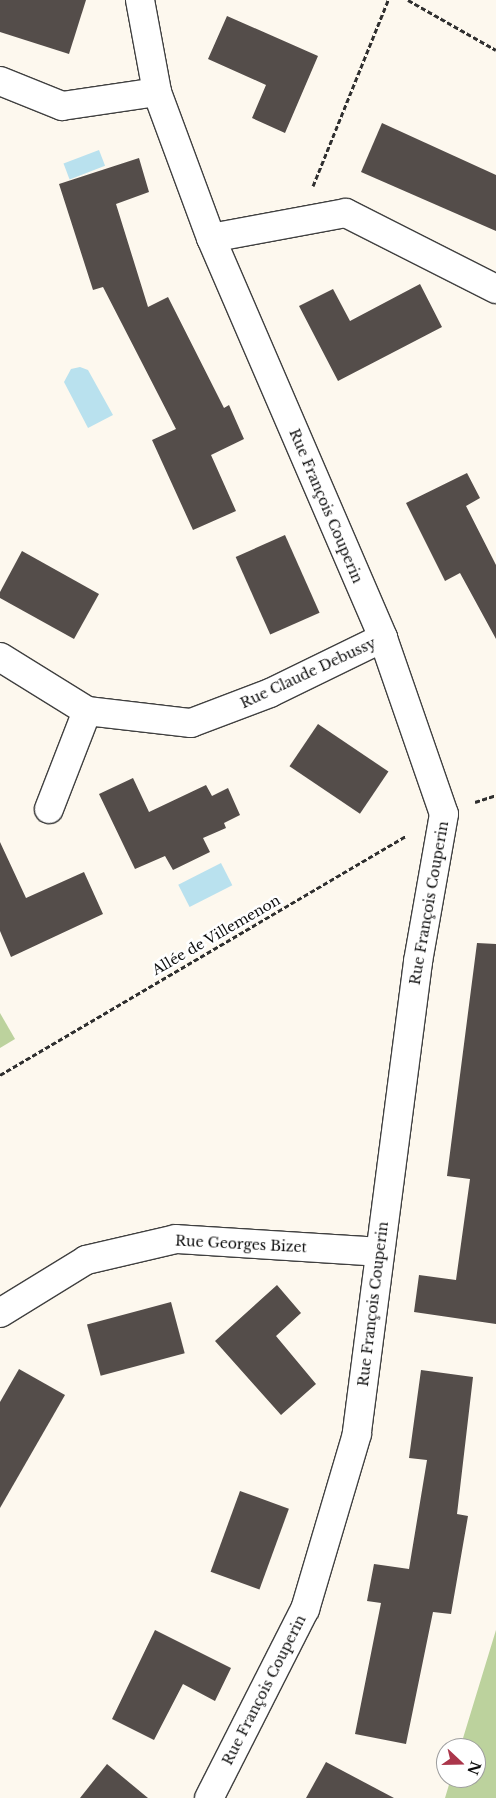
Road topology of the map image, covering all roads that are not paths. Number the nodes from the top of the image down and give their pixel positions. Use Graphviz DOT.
graph roads {
  1 [pos="140,0"];
  2 [pos="0,81"];
  3 [pos="157,92"];
  4 [pos="211,238"];
  5 [pos="496,290"];
  6 [pos="384,638"];
  7 [pos="0,657"];
  8 [pos="87,711"];
  9 [pos="49,809"];
  10 [pos="380,1252"];
  11 [pos="0,1313"];
  12 [pos="209,1798"];
  1 -- 3 [label="street, Rue François Couperin"];
  2 -- 3 [label="street"];
  3 -- 4 [label="street, Rue François Couperin"];
  4 -- 5 [label="street"];
  4 -- 6 [label="street, Rue François Couperin"];
  6 -- 8 [label="street, Rue Claude Debussy"];
  6 -- 10 [label="street, Rue François Couperin"];
  7 -- 8 [label="street, Rue Claude Debussy"];
  8 -- 9 [label="street"];
  10 -- 11 [label="street, Rue Georges Bizet"];
  10 -- 12 [label="street, Rue François Couperin"];
}
